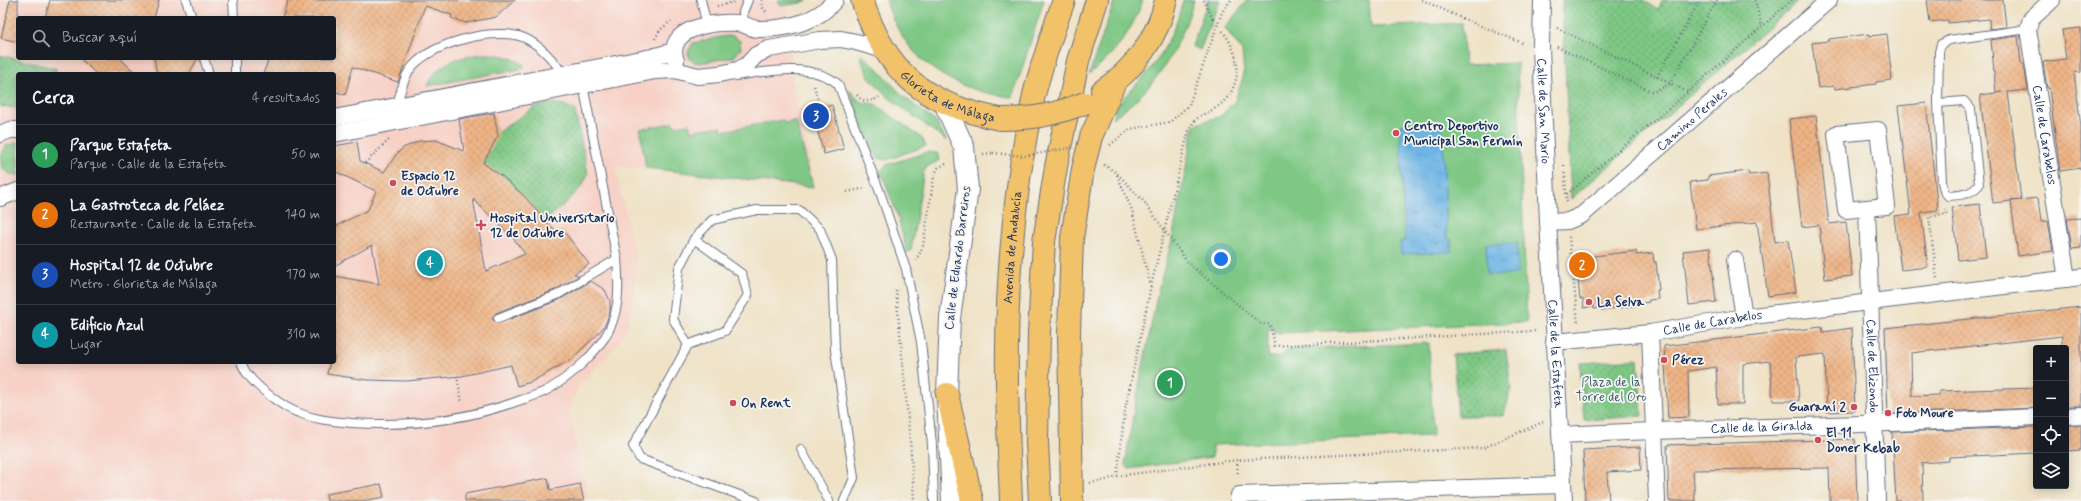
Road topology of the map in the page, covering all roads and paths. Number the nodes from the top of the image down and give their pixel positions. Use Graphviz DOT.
graph roads {
  1 [pos="186,0"];
  2 [pos="233,0"];
  3 [pos="701,0"];
  4 [pos="748,0"];
  5 [pos="835,0"];
  6 [pos="862,0"];
  7 [pos="1064,0"];
  8 [pos="1097,0"];
  9 [pos="1166,0"];
  10 [pos="1204,0"];
  11 [pos="1231,0"];
  12 [pos="1422,0"];
  13 [pos="1542,0"];
  14 [pos="1700,0"];
  15 [pos="1717,0"];
  16 [pos="1755,0"];
  17 [pos="1792,0"];
  18 [pos="1829,0"];
  19 [pos="2052,0"];
  20 [pos="191,16"];
  21 [pos="234,16"];
  22 [pos="1213,19"];
  23 [pos="707,26"];
  24 [pos="749,27"];
  25 [pos="1762,27"];
  26 [pos="1222,28"];
  27 [pos="2028,29"];
  28 [pos="1554,33"];
  29 [pos="1527,45"];
  30 [pos="884,50"];
  31 [pos="674,51"];
  32 [pos="1556,54"];
  33 [pos="756,55"];
  34 [pos="205,60"];
  35 [pos="235,60"];
  36 [pos="208,72"];
  37 [pos="235,72"];
  38 [pos="682,72"];
  39 [pos="563,74"];
  40 [pos="719,74"];
  41 [pos="1657,77"];
  42 [pos="585,84"];
  43 [pos="814,84"];
  44 [pos="1114,84"];
  45 [pos="1670,84"];
  46 [pos="1688,92"];
  47 [pos="944,103"];
  48 [pos="1938,103"];
  49 [pos="397,106"];
  50 [pos="820,108"];
  51 [pos="336,118"];
  52 [pos="16,130"];
  53 [pos="0,134"];
  54 [pos="336,134"];
  55 [pos="391,139"];
  56 [pos="1076,147"];
  57 [pos="1107,147"];
  58 [pos="978,154"];
  59 [pos="365,163"];
  60 [pos="1564,163"];
  61 [pos="1103,165"];
  62 [pos="1116,172"];
  63 [pos="0,186"];
  64 [pos="866,188"];
  65 [pos="16,190"];
  66 [pos="16,191"];
  67 [pos="1944,191"];
  68 [pos="847,192"];
  69 [pos="1566,194"];
  70 [pos="0,198"];
  71 [pos="1867,208"];
  72 [pos="1568,221"];
  73 [pos="1548,222"];
  74 [pos="1165,230"];
  75 [pos="694,239"];
  76 [pos="617,259"];
  77 [pos="1735,260"];
  78 [pos="2074,278"];
  79 [pos="1151,286"];
  80 [pos="1939,294"];
  81 [pos="1870,302"];
  82 [pos="1744,317"];
  83 [pos="498,318"];
  84 [pos="1536,331"];
  85 [pos="1650,333"];
  86 [pos="1582,339"];
  87 [pos="1554,342"];
  88 [pos="688,345"];
  89 [pos="242,364"];
  90 [pos="457,376"];
  91 [pos="947,394"];
  92 [pos="463,408"];
  93 [pos="2081,415"];
  94 [pos="2069,416"];
  95 [pos="2033,417"];
  96 [pos="1873,425"];
  97 [pos="1560,428"];
  98 [pos="1654,430"];
  99 [pos="800,448"];
  100 [pos="1117,476"];
  101 [pos="1080,478"];
  102 [pos="1563,485"];
  103 [pos="1476,494"];
  104 [pos="756,501"];
  105 [pos="829,501"];
  106 [pos="844,501"];
  107 [pos="934,501"];
  108 [pos="952,501"];
  109 [pos="972,501"];
  110 [pos="1011,501"];
  111 [pos="1040,501"];
  112 [pos="1072,501"];
  113 [pos="1078,501"];
  114 [pos="1239,501"];
  115 [pos="1564,501"];
  116 [pos="1657,501"];
  117 [pos="1877,501"];
  1 -- 20 [label="lane"];
  2 -- 21 [label="lane"];
  3 -- 23 [label="lane"];
  4 -- 24 [label="lane"];
  5 -- 24 [label="street"];
  6 -- 30 [label="main road, Glorieta de Málaga"];
  7 -- 110 [label="main road, Avenida de Andalucía"];
  8 -- 111 [label="main road"];
  9 -- 44 [label="main road, Glorieta de Málaga"];
  10 -- 22 [label="path"];
  11 -- 57 [label="path"];
  12 -- 29 [label="path"];
  13 -- 73 [label="street, Calle de San Mario"];
  14 -- 41 [label="path"];
  15 -- 45 [label="path"];
  16 -- 25 [label="path"];
  17 -- 25 [label="path"];
  18 -- 72 [label="street, Camino Perales"];
  19 -- 27 [label="street"];
  23 -- 24 [label="street"];
  23 -- 31 [label="street"];
  24 -- 33 [label="street"];
  25 -- 46 [label="path"];
  26 -- 74 [label="path"];
  27 -- 48 [label="lane"];
  27 -- 78 [label="street, Calle de Carabelos"];
  28 -- 41 [label="path"];
  30 -- 33 [label="street"];
  30 -- 47 [label="main road, Glorieta de Málaga"];
  31 -- 38 [label="street"];
  31 -- 39 [label="street"];
  32 -- 45 [label="path"];
  33 -- 40 [label="street"];
  34 -- 36 [label="lane"];
  35 -- 37 [label="lane"];
  38 -- 40 [label="street"];
  38 -- 42 [label="street"];
  39 -- 49 [label="street"];
  39 -- 49 [label="lane"];
  40 -- 107 [label="lane"];
  41 -- 45 [label="path"];
  42 -- 54 [label="street"];
  42 -- 76 [label="lane"];
  43 -- 50 [label="path"];
  44 -- 47 [label="main road, Glorieta de Málaga, bridge"];
  44 -- 101 [label="main road"];
  45 -- 46 [label="path"];
  46 -- 69 [label="path"];
  47 -- 91 [label="street, Calle de Eduardo Barreiros"];
  48 -- 67 [label="lane"];
  48 -- 67 [label="lane"];
  49 -- 51 [label="street"];
  52 -- 53 [label="street"];
  55 -- 59 [label="path"];
  56 -- 58 [label="path, bridge"];
  60 -- 69 [label="path"];
  61 -- 62 [label="path"];
  62 -- 74 [label="path"];
  62 -- 79 [label="path"];
  63 -- 65 [label="street"];
  64 -- 68 [label="path"];
  66 -- 70 [label="street"];
  67 -- 80 [label="path"];
  69 -- 72 [label="path"];
  71 -- 71 [label="street"];
  71 -- 81 [label="street"];
  72 -- 73 [label="street, Camino Perales"];
  72 -- 86 [label="path"];
  73 -- 87 [label="street, Calle de la Estafeta"];
  74 -- 79 [label="path"];
  74 -- 84 [label="path"];
  75 -- 88 [label="lane"];
  75 -- 88 [label="lane"];
  75 -- 106 [label="lane"];
  76 -- 83 [label="lane"];
  76 -- 89 [label="lane"];
  77 -- 82 [label="street"];
  78 -- 80 [label="street, Calle de Carabelos"];
  79 -- 100 [label="path"];
  80 -- 81 [label="street, Calle de Carabelos"];
  81 -- 82 [label="street, Calle de Carabelos"];
  81 -- 96 [label="street, Calle de Elizondo"];
  82 -- 85 [label="street, Calle de Carabelos"];
  85 -- 86 [label="street, Calle de Carabelos"];
  85 -- 98 [label="street"];
  86 -- 87 [label="street, Calle de Carabelos"];
  87 -- 97 [label="street, Calle de la Estafeta"];
  88 -- 104 [label="lane"];
  90 -- 92 [label="path"];
  91 -- 108 [label="street, Calle de Eduardo Barreiros"];
  91 -- 109 [label="main road"];
  93 -- 94 [label="street"];
  95 -- 96 [label="street, Calle de la Giralda"];
  96 -- 98 [label="street, Calle de la Giralda"];
  96 -- 117 [label="street, Calle de Elizondo"];
  97 -- 98 [label="street, Calle de la Giralda"];
  97 -- 100 [label="path"];
  97 -- 102 [label="street, Calle de la Estafeta"];
  98 -- 116 [label="street"];
  99 -- 105 [label="lane"];
  100 -- 101 [label="path"];
  101 -- 112 [label="main road"];
  101 -- 113 [label="street"];
  102 -- 103 [label="street"];
  102 -- 115 [label="street, Calle de la Estafeta"];
  103 -- 114 [label="street"];
}
